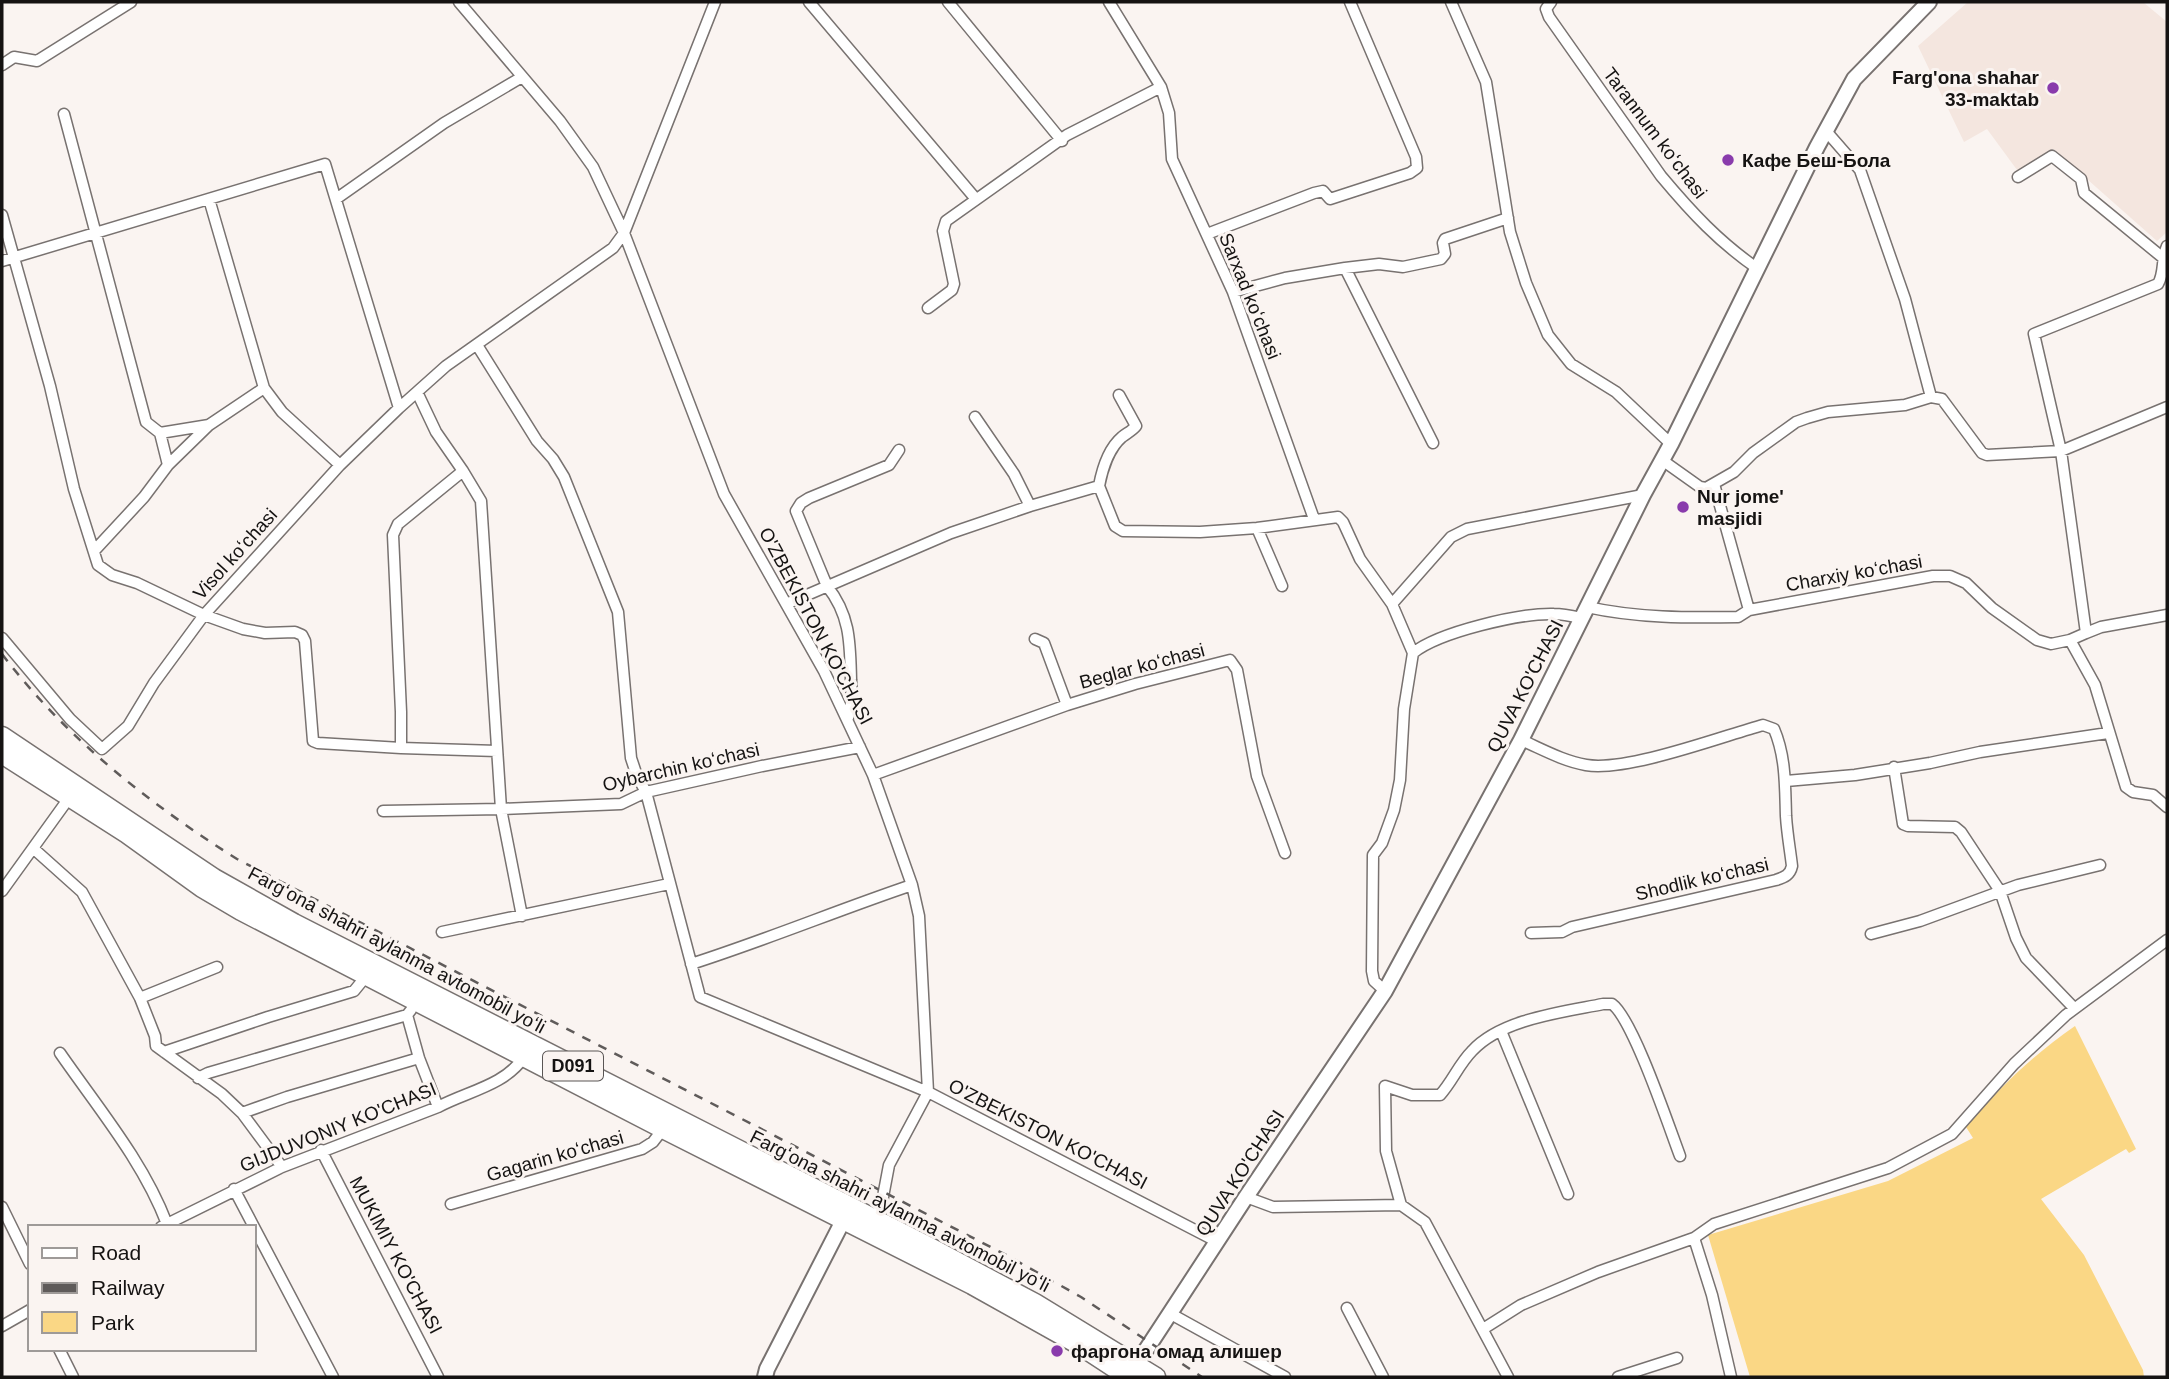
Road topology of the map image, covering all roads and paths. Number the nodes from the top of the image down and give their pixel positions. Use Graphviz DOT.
graph roads {
  1 [pos="131,2"];
  2 [pos="459,2"];
  3 [pos="715,2"];
  4 [pos="809,2"];
  5 [pos="948,2"];
  6 [pos="1109,2"];
  7 [pos="1350,2"];
  8 [pos="1451,2"];
  9 [pos="1551,2"];
  10 [pos="1930,2"];
  11 [pos="2,65"];
  12 [pos="522,77"];
  13 [pos="1161,87"];
  14 [pos="64,114"];
  15 [pos="1826,131"];
  16 [pos="1062,141"];
  17 [pos="2018,177"];
  18 [pos="975,198"];
  19 [pos="209,199"];
  20 [pos="336,199"];
  21 [pos="2,215"];
  22 [pos="1508,218"];
  23 [pos="625,233"];
  24 [pos="95,234"];
  25 [pos="1207,234"];
  26 [pos="2167,246"];
  27 [pos="2162,257"];
  28 [pos="13,258"];
  29 [pos="2,261"];
  30 [pos="1345,268"];
  31 [pos="1758,269"];
  32 [pos="1233,292"];
  33 [pos="928,308"];
  34 [pos="477,345"];
  35 [pos="264,388"];
  36 [pos="417,392"];
  37 [pos="1119,395"];
  38 [pos="1931,397"];
  39 [pos="2167,407"];
  40 [pos="399,408"];
  41 [pos="975,417"];
  42 [pos="209,425"];
  43 [pos="160,432"];
  44 [pos="1433,443"];
  45 [pos="1671,444"];
  46 [pos="899,450"];
  47 [pos="2061,451"];
  48 [pos="1662,460"];
  49 [pos="168,465"];
  50 [pos="340,465"];
  51 [pos="463,471"];
  52 [pos="1714,484"];
  53 [pos="1099,486"];
  54 [pos="1643,495"];
  55 [pos="1030,506"];
  56 [pos="1314,519"];
  57 [pos="1256,528"];
  58 [pos="94,551"];
  59 [pos="827,586"];
  60 [pos="1282,586"];
  61 [pos="786,604"];
  62 [pos="1392,604"];
  63 [pos="1749,610"];
  64 [pos="1584,612"];
  65 [pos="2167,614"];
  66 [pos="204,615"];
  67 [pos="2086,633"];
  68 [pos="2,638"];
  69 [pos="1035,639"];
  70 [pos="2070,640"];
  71 [pos="1413,653"];
  72 [pos="1067,705"];
  73 [pos="848,718"];
  74 [pos="2108,733"];
  75 [pos="2,736"];
  76 [pos="1521,740"];
  77 [pos="860,747"];
  78 [pos="401,748"];
  79 [pos="497,751"];
  80 [pos="13,756"];
  81 [pos="1894,767"];
  82 [pos="873,775"];
  83 [pos="1786,781"];
  84 [pos="646,792"];
  85 [pos="69,798"];
  86 [pos="2167,807"];
  87 [pos="501,809"];
  88 [pos="383,811"];
  89 [pos="34,849"];
  90 [pos="1285,853"];
  91 [pos="2100,865"];
  92 [pos="669,884"];
  93 [pos="912,885"];
  94 [pos="2,891"];
  95 [pos="2000,891"];
  96 [pos="522,916"];
  97 [pos="442,932"];
  98 [pos="1531,933"];
  99 [pos="1871,934"];
  100 [pos="2167,940"];
  101 [pos="691,964"];
  102 [pos="217,967"];
  103 [pos="366,975"];
  104 [pos="1385,991"];
  105 [pos="140,998"];
  106 [pos="413,1008"];
  107 [pos="2074,1008"];
  108 [pos="1501,1031"];
  109 [pos="164,1052"];
  110 [pos="60,1053"];
  111 [pos="524,1057"];
  112 [pos="419,1058"];
  113 [pos="198,1077"];
  114 [pos="928,1092"];
  115 [pos="438,1107"];
  116 [pos="242,1113"];
  117 [pos="663,1129"];
  118 [pos="321,1150"];
  119 [pos="1680,1156"];
  120 [pos="282,1167"];
  121 [pos="234,1189"];
  122 [pos="1568,1194"];
  123 [pos="1246,1197"];
  124 [pos="451,1204"];
  125 [pos="1401,1205"];
  126 [pos="2,1207"];
  127 [pos="846,1214"];
  128 [pos="875,1219"];
  129 [pos="164,1225"];
  130 [pos="253,1225"];
  131 [pos="256,1231"];
  132 [pos="1694,1238"];
  133 [pos="1218,1242"];
  134 [pos="28,1260"];
  135 [pos="1347,1308"];
  136 [pos="28,1311"];
  137 [pos="1171,1314"];
  138 [pos="2,1326"];
  139 [pos="1483,1329"];
  140 [pos="60,1351"];
  141 [pos="1677,1358"];
  142 [pos="1131,1373"];
  143 [pos="73,1377"];
  144 [pos="334,1377"];
  145 [pos="438,1377"];
  146 [pos="765,1377"];
  147 [pos="1156,1377"];
  148 [pos="1285,1377"];
  149 [pos="1383,1377"];
  150 [pos="1508,1377"];
  151 [pos="1618,1377"];
  152 [pos="1731,1377"];
  1 -- 11 [label="street"];
  2 -- 12 [label="street, O'ZBEKISTON KO'CHASI"];
  3 -- 23 [label="street"];
  4 -- 18 [label="street"];
  5 -- 16 [label="street"];
  6 -- 13 [label="street, Sarxad koʻchasi"];
  7 -- 25 [label="street"];
  8 -- 22 [label="street"];
  9 -- 31 [label="street, Tarannum koʻchasi"];
  10 -- 15 [label="main road, QUVA KO'CHASI"];
  12 -- 20 [label="street"];
  12 -- 23 [label="street, O'ZBEKISTON KO'CHASI"];
  13 -- 16 [label="street"];
  13 -- 25 [label="street, Sarxad koʻchasi"];
  14 -- 24 [label="street"];
  15 -- 31 [label="main road, QUVA KO'CHASI"];
  15 -- 38 [label="street"];
  16 -- 18 [label="street"];
  17 -- 27 [label="street"];
  18 -- 33 [label="street"];
  19 -- 20 [label="street"];
  19 -- 24 [label="street"];
  19 -- 35 [label="street"];
  20 -- 40 [label="street"];
  21 -- 28 [label="street, Visol koʻchasi"];
  22 -- 30 [label="street"];
  22 -- 45 [label="street"];
  23 -- 34 [label="street, Visol koʻchasi"];
  23 -- 61 [label="street, O'ZBEKISTON KO'CHASI"];
  24 -- 28 [label="street"];
  24 -- 43 [label="street"];
  25 -- 32 [label="street, Sarxad koʻchasi"];
  26 -- 27 [label="street"];
  27 -- 47 [label="street"];
  28 -- 29 [label="street"];
  28 -- 58 [label="street, Visol koʻchasi"];
  30 -- 32 [label="street"];
  30 -- 44 [label="street"];
  31 -- 45 [label="main road, QUVA KO'CHASI"];
  32 -- 56 [label="street, Sarxad koʻchasi"];
  34 -- 36 [label="street, Visol koʻchasi"];
  34 -- 84 [label="street"];
  35 -- 42 [label="street"];
  35 -- 50 [label="street"];
  36 -- 40 [label="street, Visol koʻchasi"];
  36 -- 51 [label="street"];
  37 -- 53 [label="street"];
  38 -- 47 [label="street"];
  38 -- 52 [label="street"];
  39 -- 47 [label="street"];
  40 -- 50 [label="street, Visol koʻchasi"];
  41 -- 55 [label="street"];
  42 -- 43 [label="street"];
  42 -- 49 [label="street"];
  43 -- 49 [label="street"];
  45 -- 48 [label="main road, QUVA KO'CHASI"];
  46 -- 59 [label="street"];
  47 -- 67 [label="street"];
  48 -- 52 [label="street"];
  48 -- 54 [label="main road, QUVA KO'CHASI"];
  49 -- 58 [label="street"];
  50 -- 66 [label="street, Visol koʻchasi"];
  51 -- 78 [label="street"];
  51 -- 79 [label="street"];
  52 -- 63 [label="street"];
  53 -- 55 [label="street"];
  53 -- 57 [label="street"];
  54 -- 62 [label="street"];
  54 -- 64 [label="main road, QUVA KO'CHASI"];
  55 -- 59 [label="street"];
  56 -- 57 [label="street"];
  56 -- 62 [label="street"];
  57 -- 60 [label="street"];
  58 -- 66 [label="street, Visol koʻchasi"];
  59 -- 61 [label="street"];
  59 -- 73 [label="street"];
  61 -- 73 [label="street, O'ZBEKISTON KO'CHASI"];
  62 -- 71 [label="street"];
  63 -- 64 [label="street, Charxiy koʻchasi"];
  63 -- 70 [label="street, Charxiy koʻchasi"];
  64 -- 71 [label="street, Charxiy koʻchasi"];
  64 -- 76 [label="main road, QUVA KO'CHASI"];
  65 -- 67 [label="street"];
  66 -- 68 [label="street"];
  66 -- 78 [label="street"];
  67 -- 70 [label="street"];
  69 -- 72 [label="street"];
  70 -- 74 [label="street"];
  71 -- 104 [label="street"];
  72 -- 82 [label="street, Beglar koʻchasi"];
  72 -- 90 [label="street, Beglar koʻchasi"];
  73 -- 77 [label="street, O'ZBEKISTON KO'CHASI"];
  74 -- 81 [label="street"];
  74 -- 86 [label="street"];
  75 -- 80 [label="highway, Fargʻona shahri aylanma avtomobil yoʻli / D091"];
  76 -- 83 [label="street, Shodlik koʻchasi"];
  76 -- 104 [label="main road, QUVA KO'CHASI"];
  77 -- 82 [label="street, O'ZBEKISTON KO'CHASI"];
  77 -- 84 [label="street, Oybarchin koʻchasi"];
  78 -- 79 [label="street"];
  79 -- 87 [label="street"];
  80 -- 85 [label="highway, Fargʻona shahri aylanma avtomobil yoʻli / D091"];
  80 -- 127 [label="highway, Fargʻona shahri aylanma avtomobil yoʻli / D091"];
  81 -- 83 [label="street"];
  81 -- 95 [label="street"];
  82 -- 93 [label="street, O'ZBEKISTON KO'CHASI"];
  83 -- 98 [label="street, Shodlik koʻchasi"];
  84 -- 87 [label="street, Oybarchin koʻchasi"];
  84 -- 92 [label="street"];
  85 -- 89 [label="street"];
  85 -- 103 [label="highway, Fargʻona shahri aylanma avtomobil yoʻli / D091"];
  87 -- 88 [label="street, Oybarchin koʻchasi"];
  87 -- 96 [label="street"];
  89 -- 94 [label="street"];
  89 -- 105 [label="street"];
  91 -- 95 [label="street"];
  92 -- 96 [label="street"];
  92 -- 101 [label="street"];
  93 -- 101 [label="street"];
  93 -- 114 [label="street, O'ZBEKISTON KO'CHASI"];
  95 -- 99 [label="street"];
  95 -- 107 [label="street"];
  96 -- 97 [label="street"];
  100 -- 107 [label="street"];
  101 -- 114 [label="street"];
  102 -- 105 [label="street"];
  103 -- 106 [label="highway, Fargʻona shahri aylanma avtomobil yoʻli / D091"];
  103 -- 109 [label="street"];
  104 -- 123 [label="main road, QUVA KO'CHASI"];
  105 -- 109 [label="street"];
  106 -- 111 [label="highway, Fargʻona shahri aylanma avtomobil yoʻli / D091"];
  106 -- 112 [label="street"];
  106 -- 113 [label="street"];
  107 -- 132 [label="street"];
  108 -- 119 [label="street"];
  108 -- 122 [label="street"];
  108 -- 125 [label="street"];
  109 -- 113 [label="street"];
  110 -- 129 [label="street"];
  111 -- 115 [label="street, GIJDUVONIY KO'CHASI"];
  111 -- 117 [label="highway, Fargʻona shahri aylanma avtomobil yoʻli / D091"];
  112 -- 115 [label="street"];
  112 -- 116 [label="street"];
  113 -- 116 [label="street"];
  114 -- 128 [label="street"];
  114 -- 133 [label="street, O'ZBEKISTON KO'CHASI"];
  115 -- 118 [label="street, GIJDUVONIY KO'CHASI"];
  116 -- 120 [label="street"];
  117 -- 124 [label="street, Gagarin koʻchasi"];
  117 -- 127 [label="highway, Fargʻona shahri aylanma avtomobil yoʻli / D091"];
  118 -- 120 [label="street, GIJDUVONIY KO'CHASI"];
  118 -- 145 [label="street, MUKIMIY KO'CHASI"];
  120 -- 121 [label="street, GIJDUVONIY KO'CHASI"];
  121 -- 129 [label="street, GIJDUVONIY KO'CHASI"];
  121 -- 130 [label="street"];
  123 -- 125 [label="street"];
  123 -- 133 [label="main road, QUVA KO'CHASI"];
  125 -- 139 [label="street"];
  126 -- 134 [label="street"];
  127 -- 128 [label="highway, Fargʻona shahri aylanma avtomobil yoʻli / D091"];
  127 -- 142 [label="highway, Fargʻona shahri aylanma avtomobil yoʻli / D091"];
  127 -- 146 [label="main road"];
  128 -- 142 [label="highway, Fargʻona shahri aylanma avtomobil yoʻli / D091"];
  131 -- 144 [label="street"];
  132 -- 139 [label="street"];
  132 -- 152 [label="street"];
  133 -- 137 [label="main road, QUVA KO'CHASI"];
  135 -- 149 [label="street"];
  136 -- 138 [label="street"];
  137 -- 142 [label="main road, QUVA KO'CHASI"];
  137 -- 148 [label="street"];
  139 -- 150 [label="street"];
  140 -- 143 [label="street"];
  141 -- 151 [label="street"];
  142 -- 147 [label="highway, Fargʻona shahri aylanma avtomobil yoʻli / D091"];
}
